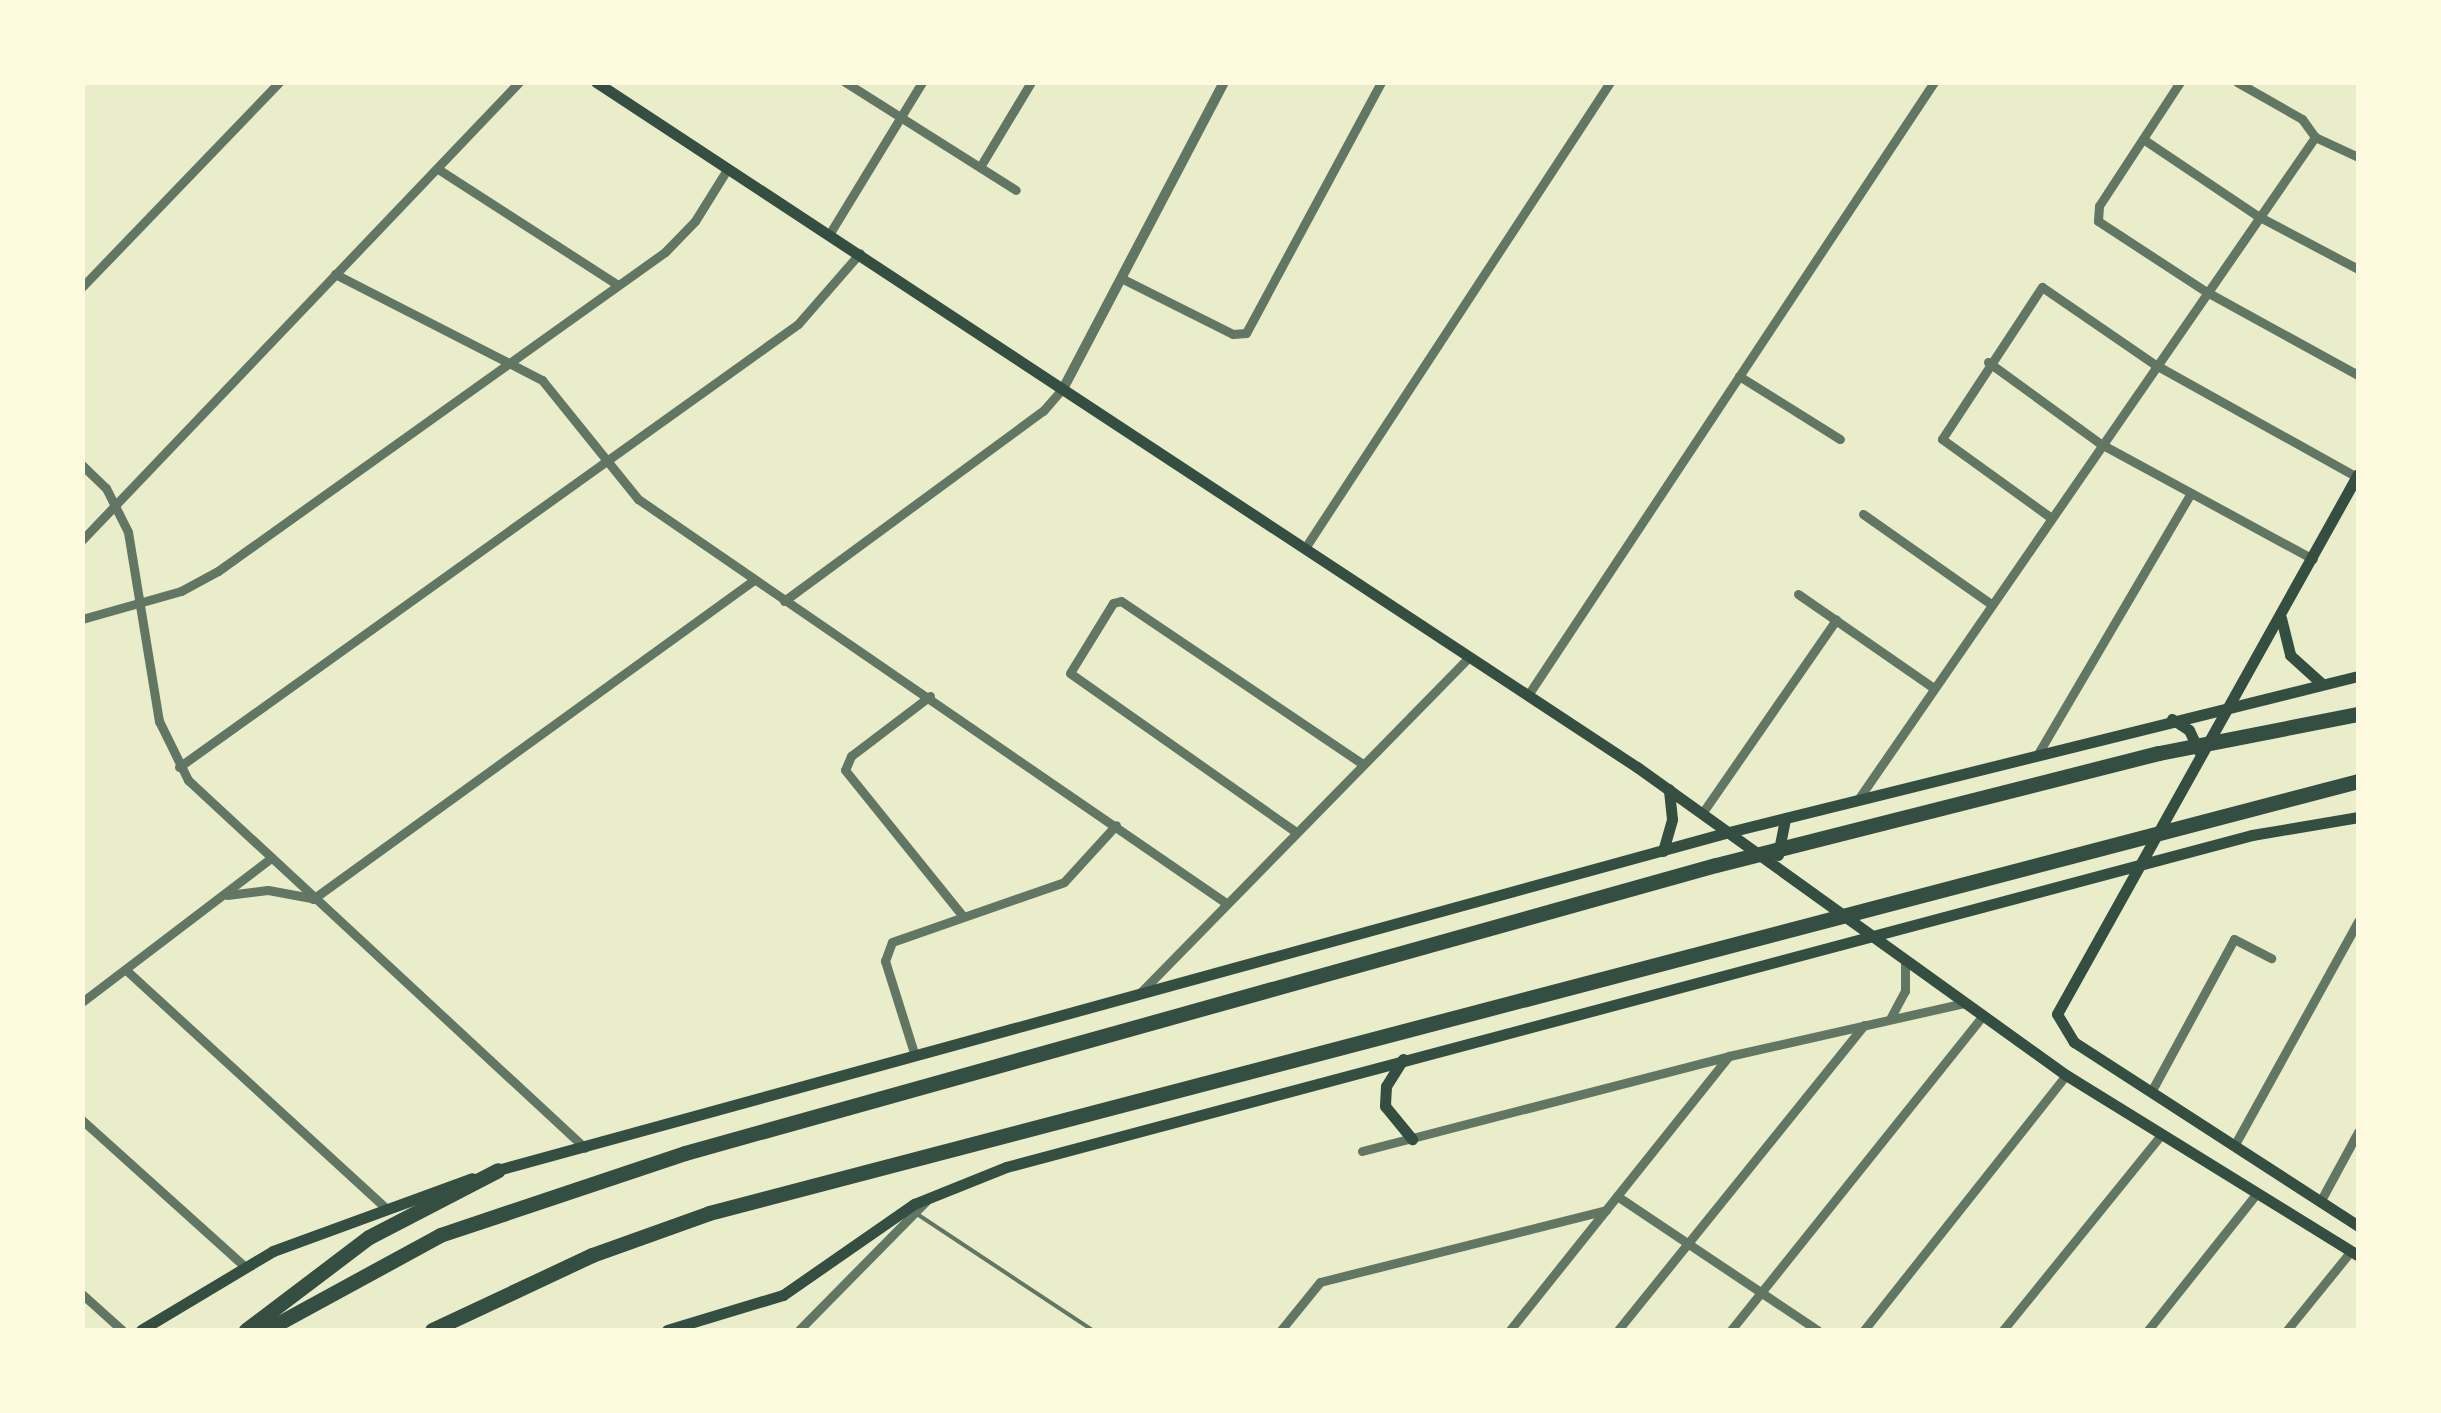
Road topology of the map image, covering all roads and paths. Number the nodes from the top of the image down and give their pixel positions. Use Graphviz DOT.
graph roads {
  1 [pos="279,82"];
  2 [pos="519,82"];
  3 [pos="596,82"];
  4 [pos="845,82"];
  5 [pos="922,82"];
  6 [pos="1031,82"];
  7 [pos="1224,82"];
  8 [pos="1381,82"];
  9 [pos="1610,82"];
  10 [pos="1934,82"];
  11 [pos="2180,82"];
  12 [pos="2237,82"];
  13 [pos="900,117"];
  14 [pos="2315,137"];
  15 [pos="2142,139"];
  16 [pos="2358,157"];
  17 [pos="980,167"];
  18 [pos="728,168"];
  19 [pos="438,169"];
  20 [pos="1016,190"];
  21 [pos="2256,215"];
  22 [pos="830,233"];
  23 [pos="860,253"];
  24 [pos="2358,269"];
  25 [pos="335,274"];
  26 [pos="1121,278"];
  27 [pos="618,285"];
  28 [pos="82,286"];
  29 [pos="2204,291"];
  30 [pos="510,360"];
  31 [pos="1988,362"];
  32 [pos="2154,364"];
  33 [pos="2358,375"];
  34 [pos="1739,376"];
  35 [pos="1064,387"];
  36 [pos="1840,439"];
  37 [pos="2101,444"];
  38 [pos="603,460"];
  39 [pos="82,465"];
  40 [pos="2358,475"];
  41 [pos="2191,493"];
  42 [pos="116,504"];
  43 [pos="1863,514"];
  44 [pos="2050,517"];
  45 [pos="82,540"];
  46 [pos="1305,548"];
  47 [pos="2312,559"];
  48 [pos="754,580"];
  49 [pos="1798,594"];
  50 [pos="784,601"];
  51 [pos="140,604"];
  52 [pos="1991,604"];
  53 [pos="2282,616"];
  54 [pos="82,619"];
  55 [pos="1836,620"];
  56 [pos="1469,657"];
  57 [pos="2358,676"];
  58 [pos="2321,683"];
  59 [pos="1934,688"];
  60 [pos="1528,695"];
  61 [pos="930,696"];
  62 [pos="2236,702"];
  63 [pos="2358,714"];
  64 [pos="2172,719"];
  65 [pos="2038,752"];
  66 [pos="2200,760"];
  67 [pos="1363,764"];
  68 [pos="179,767"];
  69 [pos="2358,781"];
  70 [pos="1669,788"];
  71 [pos="1858,801"];
  72 [pos="1703,812"];
  73 [pos="2358,816"];
  74 [pos="1116,824"];
  75 [pos="1782,825"];
  76 [pos="1296,832"];
  77 [pos="1735,836"];
  78 [pos="1663,851"];
  79 [pos="270,859"];
  80 [pos="2134,868"];
  81 [pos="1782,869"];
  82 [pos="222,896"];
  83 [pos="313,898"];
  84 [pos="1226,903"];
  85 [pos="963,916"];
  86 [pos="2358,921"];
  87 [pos="1872,936"];
  88 [pos="2272,958"];
  89 [pos="1904,960"];
  90 [pos="126,970"];
  91 [pos="1140,994"];
  92 [pos="82,1002"];
  93 [pos="1965,1003"];
  94 [pos="1983,1016"];
  95 [pos="1892,1017"];
  96 [pos="1866,1023"];
  97 [pos="914,1056"];
  98 [pos="1729,1056"];
  99 [pos="1403,1059"];
  100 [pos="2066,1075"];
  101 [pos="2151,1092"];
  102 [pos="82,1120"];
  103 [pos="2358,1132"];
  104 [pos="2160,1136"];
  105 [pos="1412,1139"];
  106 [pos="2234,1146"];
  107 [pos="585,1148"];
  108 [pos="1362,1151"];
  109 [pos="498,1170"];
  110 [pos="932,1194"];
  111 [pos="2256,1194"];
  112 [pos="1617,1196"];
  113 [pos="2320,1202"];
  114 [pos="385,1207"];
  115 [pos="1606,1210"];
  116 [pos="916,1212"];
  117 [pos="2358,1226"];
  118 [pos="1688,1244"];
  119 [pos="2355,1253"];
  120 [pos="244,1266"];
  121 [pos="1762,1293"];
  122 [pos="82,1294"];
  123 [pos="122,1330"];
  124 [pos="142,1330"];
  125 [pos="246,1330"];
  126 [pos="266,1330"];
  127 [pos="432,1330"];
  128 [pos="668,1330"];
  129 [pos="799,1330"];
  130 [pos="1092,1330"];
  131 [pos="1281,1330"];
  132 [pos="1510,1330"];
  133 [pos="1618,1330"];
  134 [pos="1732,1330"];
  135 [pos="1817,1330"];
  136 [pos="1864,1330"];
  137 [pos="2003,1330"];
  138 [pos="2148,1330"];
  139 [pos="2287,1330"];
  1 -- 28 [label="street"];
  2 -- 19 [label="street"];
  3 -- 18 [label="main road"];
  4 -- 13 [label="street"];
  5 -- 13 [label="street"];
  6 -- 17 [label="street"];
  7 -- 26 [label="street"];
  8 -- 26 [label="street"];
  9 -- 46 [label="street"];
  10 -- 34 [label="street"];
  11 -- 15 [label="street"];
  12 -- 14 [label="street"];
  13 -- 17 [label="street"];
  13 -- 22 [label="street"];
  14 -- 16 [label="street"];
  14 -- 21 [label="street"];
  15 -- 21 [label="street"];
  15 -- 29 [label="street"];
  17 -- 20 [label="street"];
  18 -- 22 [label="main road"];
  18 -- 27 [label="street"];
  19 -- 25 [label="street"];
  19 -- 27 [label="street"];
  21 -- 24 [label="street"];
  21 -- 29 [label="street"];
  22 -- 23 [label="main road"];
  23 -- 35 [label="main road"];
  23 -- 38 [label="street"];
  25 -- 30 [label="street"];
  25 -- 42 [label="street"];
  26 -- 35 [label="street"];
  27 -- 30 [label="street"];
  29 -- 32 [label="street"];
  29 -- 33 [label="street"];
  30 -- 38 [label="street"];
  30 -- 51 [label="street"];
  31 -- 32 [label="street"];
  31 -- 37 [label="street"];
  31 -- 44 [label="street"];
  32 -- 37 [label="street"];
  32 -- 40 [label="street"];
  34 -- 36 [label="street"];
  34 -- 60 [label="street"];
  35 -- 46 [label="main road"];
  35 -- 50 [label="street"];
  37 -- 41 [label="street"];
  37 -- 44 [label="street"];
  38 -- 48 [label="street"];
  38 -- 68 [label="street"];
  39 -- 42 [label="street"];
  40 -- 47 [label="main road"];
  41 -- 47 [label="street"];
  41 -- 65 [label="street"];
  42 -- 45 [label="street"];
  42 -- 51 [label="street"];
  43 -- 52 [label="street"];
  44 -- 52 [label="street"];
  46 -- 56 [label="main road"];
  47 -- 53 [label="main road"];
  48 -- 50 [label="street"];
  48 -- 83 [label="street"];
  49 -- 55 [label="street"];
  50 -- 61 [label="street"];
  51 -- 54 [label="street"];
  51 -- 68 [label="street"];
  52 -- 59 [label="street"];
  53 -- 58 [label="main road"];
  53 -- 62 [label="main road"];
  55 -- 59 [label="street"];
  55 -- 72 [label="street"];
  56 -- 60 [label="main road"];
  56 -- 67 [label="street"];
  57 -- 58 [label="main road"];
  58 -- 62 [label="main road"];
  59 -- 71 [label="street"];
  60 -- 70 [label="main road"];
  61 -- 74 [label="street"];
  61 -- 85 [label="street"];
  62 -- 64 [label="main road"];
  62 -- 66 [label="main road"];
  63 -- 126 [label="highway"];
  64 -- 65 [label="main road"];
  64 -- 66 [label="main road"];
  65 -- 71 [label="main road"];
  66 -- 80 [label="main road"];
  67 -- 76 [label="street"];
  67 -- 76 [label="street"];
  68 -- 79 [label="street"];
  69 -- 127 [label="highway"];
  70 -- 72 [label="main road"];
  70 -- 78 [label="main road"];
  71 -- 75 [label="main road"];
  72 -- 77 [label="main road"];
  73 -- 80 [label="main road"];
  74 -- 84 [label="street"];
  74 -- 85 [label="street"];
  75 -- 77 [label="main road"];
  75 -- 81 [label="main road"];
  76 -- 84 [label="street"];
  77 -- 78 [label="main road"];
  77 -- 81 [label="main road"];
  78 -- 91 [label="main road"];
  79 -- 82 [label="street"];
  79 -- 83 [label="street"];
  80 -- 87 [label="main road"];
  80 -- 101 [label="main road"];
  81 -- 87 [label="main road"];
  82 -- 83 [label="street"];
  82 -- 90 [label="street"];
  83 -- 107 [label="street"];
  84 -- 91 [label="street"];
  85 -- 97 [label="street"];
  86 -- 106 [label="street"];
  87 -- 89 [label="main road"];
  87 -- 99 [label="main road"];
  88 -- 101 [label="street"];
  89 -- 93 [label="main road"];
  89 -- 95 [label="street"];
  90 -- 92 [label="street"];
  90 -- 114 [label="street"];
  91 -- 97 [label="main road"];
  93 -- 94 [label="main road"];
  93 -- 95 [label="street"];
  94 -- 100 [label="main road"];
  94 -- 121 [label="street"];
  95 -- 96 [label="street"];
  96 -- 98 [label="street"];
  96 -- 118 [label="street"];
  97 -- 107 [label="main road"];
  98 -- 105 [label="street"];
  98 -- 112 [label="street"];
  99 -- 105 [label="main road"];
  99 -- 110 [label="main road"];
  100 -- 104 [label="main road"];
  100 -- 136 [label="street"];
  101 -- 106 [label="main road"];
  102 -- 120 [label="street"];
  103 -- 113 [label="street"];
  104 -- 111 [label="main road"];
  104 -- 137 [label="street"];
  105 -- 108 [label="street"];
  106 -- 113 [label="main road"];
  107 -- 109 [label="main road"];
  109 -- 114 [label="main road"];
  109 -- 125 [label="highway"];
  110 -- 116 [label="street"];
  110 -- 128 [label="main road"];
  111 -- 119 [label="main road"];
  111 -- 138 [label="street"];
  112 -- 115 [label="street"];
  112 -- 118 [label="street"];
  113 -- 117 [label="main road"];
  114 -- 120 [label="main road"];
  115 -- 131 [label="street"];
  115 -- 132 [label="street"];
  116 -- 129 [label="street"];
  116 -- 130 [label="lane"];
  118 -- 121 [label="street"];
  118 -- 133 [label="street"];
  119 -- 139 [label="street"];
  120 -- 124 [label="main road"];
  121 -- 134 [label="street"];
  121 -- 135 [label="street"];
  122 -- 123 [label="street"];
}
